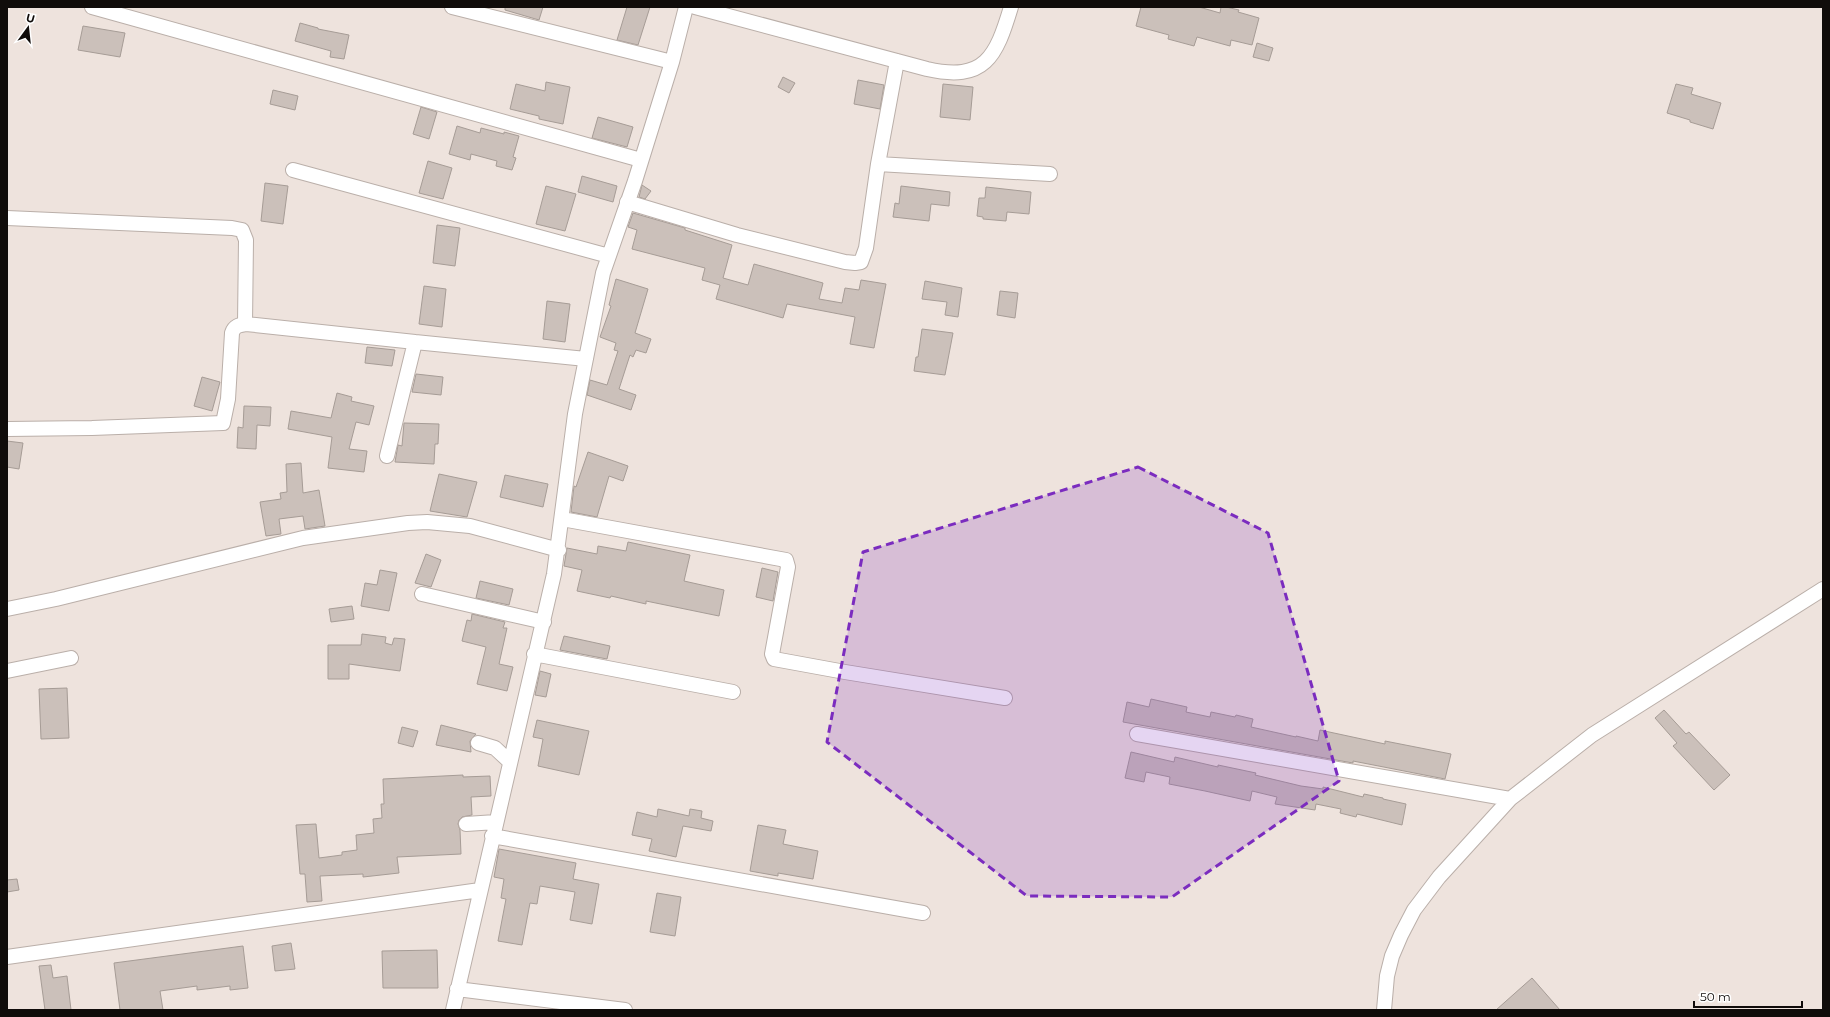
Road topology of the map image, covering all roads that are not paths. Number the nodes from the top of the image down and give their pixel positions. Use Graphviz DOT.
graph roads {
  1 [pos="92,7"];
  2 [pos="452,7"];
  3 [pos="686,7"];
  4 [pos="695,7"];
  5 [pos="1011,7"];
  6 [pos="897,61"];
  7 [pos="672,62"];
  8 [pos="641,160"];
  9 [pos="878,164"];
  10 [pos="293,170"];
  11 [pos="1050,174"];
  12 [pos="627,202"];
  13 [pos="7,218"];
  14 [pos="609,256"];
  15 [pos="245,324"];
  16 [pos="415,342"];
  17 [pos="586,359"];
  18 [pos="7,429"];
  19 [pos="387,456"];
  20 [pos="562,519"];
  21 [pos="559,550"];
  22 [pos="1823,589"];
  23 [pos="422,594"];
  24 [pos="7,609"];
  25 [pos="544,622"];
  26 [pos="534,654"];
  27 [pos="71,658"];
  28 [pos="7,671"];
  29 [pos="733,692"];
  30 [pos="1005,698"];
  31 [pos="1137,734"];
  32 [pos="478,742"];
  33 [pos="509,761"];
  34 [pos="1510,800"];
  35 [pos="496,822"];
  36 [pos="466,824"];
  37 [pos="492,836"];
  38 [pos="480,890"];
  39 [pos="923,913"];
  40 [pos="7,957"];
  41 [pos="457,989"];
  42 [pos="453,1010"];
  43 [pos="625,1010"];
  44 [pos="1384,1010"];
  1 -- 8 [label="street"];
  2 -- 7 [label="street"];
  3 -- 7 [label="street"];
  4 -- 6 [label="street"];
  5 -- 6 [label="street"];
  6 -- 9 [label="street"];
  7 -- 8 [label="street"];
  8 -- 12 [label="street"];
  9 -- 11 [label="street"];
  9 -- 12 [label="street"];
  10 -- 14 [label="street"];
  12 -- 14 [label="street"];
  13 -- 15 [label="street"];
  14 -- 17 [label="street"];
  15 -- 16 [label="street"];
  15 -- 18 [label="street"];
  16 -- 17 [label="street"];
  16 -- 19 [label="street"];
  17 -- 20 [label="street"];
  20 -- 21 [label="street"];
  20 -- 30 [label="street"];
  21 -- 24 [label="street"];
  21 -- 25 [label="street"];
  22 -- 34 [label="street"];
  23 -- 25 [label="street"];
  25 -- 26 [label="street"];
  26 -- 29 [label="street"];
  26 -- 33 [label="street"];
  27 -- 28 [label="street"];
  31 -- 34 [label="street"];
  32 -- 33 [label="street"];
  33 -- 35 [label="street"];
  34 -- 44 [label="street"];
  35 -- 36 [label="street"];
  35 -- 37 [label="street"];
  37 -- 38 [label="street"];
  37 -- 39 [label="street"];
  38 -- 40 [label="street"];
  38 -- 41 [label="street"];
  41 -- 42 [label="street"];
  41 -- 43 [label="street"];
}
